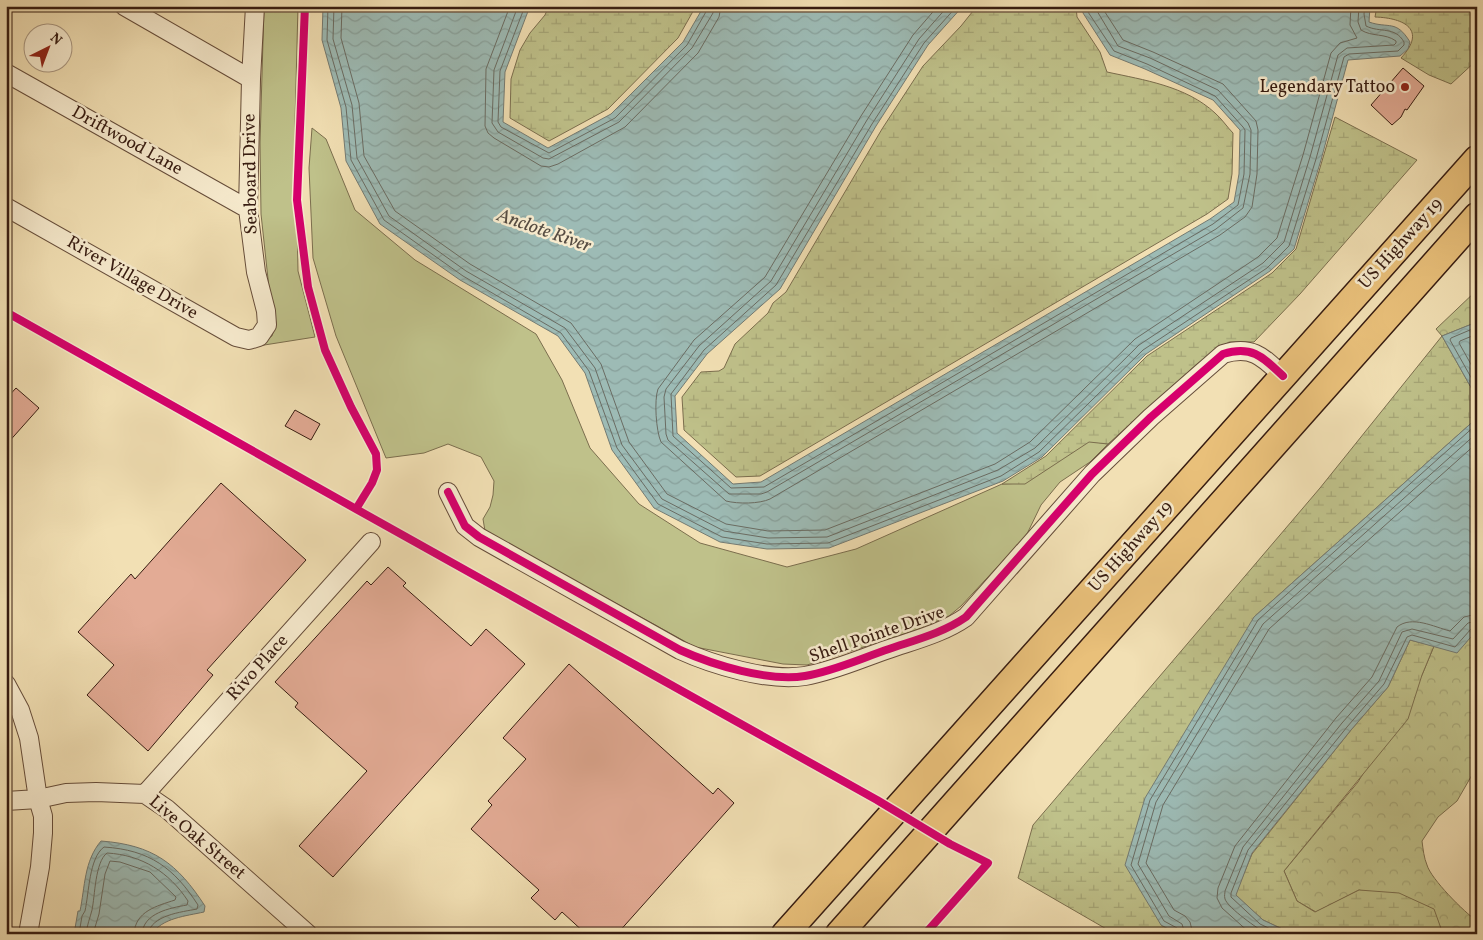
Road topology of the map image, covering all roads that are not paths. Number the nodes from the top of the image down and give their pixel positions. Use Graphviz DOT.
graph roads {
  1 [pos="124,6"];
  2 [pos="255,6"];
  3 [pos="6,73"];
  4 [pos="251,79"];
  5 [pos="1477,159"];
  6 [pos="6,207"];
  7 [pos="248,208"];
  8 [pos="1477,216"];
  9 [pos="260,337"];
  10 [pos="1283,376"];
  11 [pos="448,492"];
  12 [pos="371,542"];
  13 [pos="6,684"];
  14 [pos="145,794"];
  15 [pos="38,799"];
  16 [pos="6,801"];
  17 [pos="28,934"];
  18 [pos="308,934"];
  19 [pos="785,934"];
  20 [pos="839,934"];
  1 -- 4 [label="street"];
  2 -- 4 [label="street, Seaboard Drive"];
  3 -- 7 [label="street, Driftwood Lane"];
  4 -- 7 [label="street, Seaboard Drive"];
  5 -- 10 [label="highway, US Highway 19"];
  6 -- 9 [label="street, River Village Drive"];
  7 -- 9 [label="street, Seaboard Drive"];
  8 -- 20 [label="highway"];
  10 -- 11 [label="street, Shell Pointe Drive"];
  10 -- 19 [label="highway, US Highway 19"];
  12 -- 14 [label="street, Rivo Place"];
  13 -- 15 [label="street"];
  14 -- 15 [label="street, Live Oak Street"];
  14 -- 18 [label="street, Live Oak Street"];
  15 -- 16 [label="street, Live Oak Street"];
  15 -- 17 [label="street"];
}
